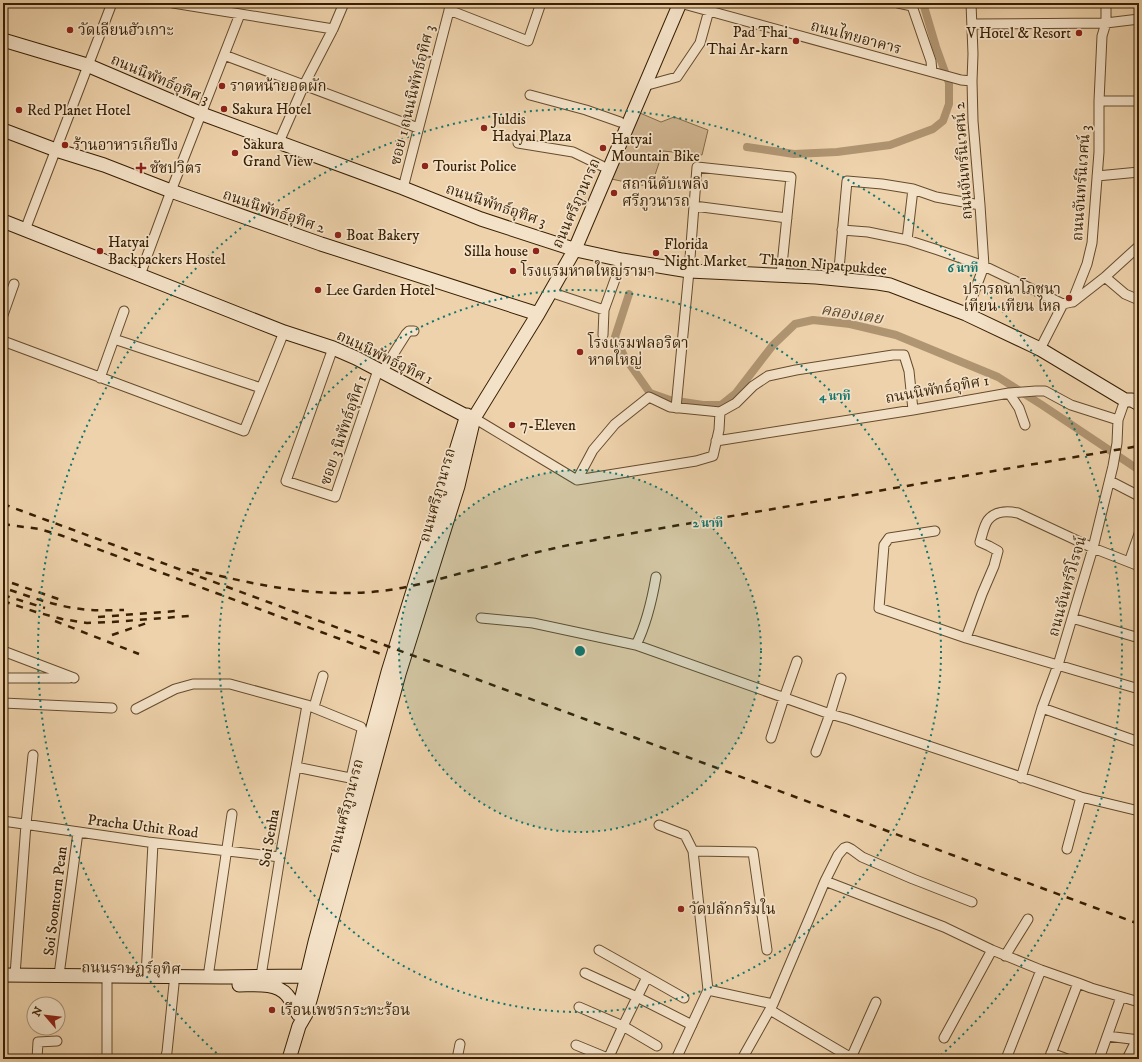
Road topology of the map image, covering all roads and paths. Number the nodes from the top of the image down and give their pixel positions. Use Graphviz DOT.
graph roads {
  1 [pos="112,3"];
  2 [pos="173,3"];
  3 [pos="344,3"];
  4 [pos="541,3"];
  5 [pos="673,3"];
  6 [pos="680,3"];
  7 [pos="898,3"];
  8 [pos="971,3"];
  9 [pos="1106,3"];
  10 [pos="912,5"];
  11 [pos="450,6"];
  12 [pos="710,7"];
  13 [pos="240,14"];
  14 [pos="1139,19"];
  15 [pos="1106,23"];
  16 [pos="972,24"];
  17 [pos="333,29"];
  18 [pos="3,40"];
  19 [pos="224,55"];
  20 [pos="87,65"];
  21 [pos="935,73"];
  22 [pos="972,81"];
  23 [pos="304,85"];
  24 [pos="644,86"];
  25 [pos="530,95"];
  26 [pos="1099,100"];
  27 [pos="1139,102"];
  28 [pos="202,114"];
  29 [pos="620,122"];
  30 [pos="418,128"];
  31 [pos="3,130"];
  32 [pos="279,142"];
  33 [pos="518,143"];
  34 [pos="56,150"];
  35 [pos="602,166"];
  36 [pos="1139,172"];
  37 [pos="1097,176"];
  38 [pos="403,188"];
  39 [pos="913,189"];
  40 [pos="171,191"];
  41 [pos="694,206"];
  42 [pos="980,206"];
  43 [pos="787,218"];
  44 [pos="3,222"];
  45 [pos="25,230"];
  46 [pos="842,230"];
  47 [pos="907,240"];
  48 [pos="1139,246"];
  49 [pos="570,248"];
  50 [pos="622,260"];
  51 [pos="984,266"];
  52 [pos="689,271"];
  53 [pos="781,275"];
  54 [pos="140,276"];
  55 [pos="1106,277"];
  56 [pos="838,280"];
  57 [pos="14,284"];
  58 [pos="550,292"];
  59 [pos="1139,300"];
  60 [pos="1068,303"];
  61 [pos="604,310"];
  62 [pos="124,311"];
  63 [pos="533,313"];
  64 [pos="966,314"];
  65 [pos="3,315"];
  66 [pos="414,331"];
  67 [pos="284,332"];
  68 [pos="603,335"];
  69 [pos="114,339"];
  70 [pos="3,341"];
  71 [pos="333,348"];
  72 [pos="1040,349"];
  73 [pos="380,371"];
  74 [pos="100,378"];
  75 [pos="261,388"];
  76 [pos="1009,392"];
  77 [pos="1125,400"];
  78 [pos="1139,404"];
  79 [pos="676,408"];
  80 [pos="913,410"];
  81 [pos="720,412"];
  82 [pos="470,417"];
  83 [pos="1118,420"];
  84 [pos="1025,424"];
  85 [pos="716,441"];
  86 [pos="577,480"];
  87 [pos="1110,481"];
  88 [pos="1139,496"];
  89 [pos="935,531"];
  90 [pos="1139,534"];
  91 [pos="1093,548"];
  92 [pos="1130,562"];
  93 [pos="1139,566"];
  94 [pos="656,577"];
  95 [pos="481,618"];
  96 [pos="1072,618"];
  97 [pos="966,638"];
  98 [pos="1139,638"];
  99 [pos="636,645"];
  100 [pos="3,651"];
  101 [pos="797,661"];
  102 [pos="1058,665"];
  103 [pos="324,676"];
  104 [pos="3,678"];
  105 [pos="841,678"];
  106 [pos="1139,689"];
  107 [pos="784,698"];
  108 [pos="3,704"];
  109 [pos="310,706"];
  110 [pos="112,708"];
  111 [pos="1042,708"];
  112 [pos="136,709"];
  113 [pos="830,714"];
  114 [pos="771,738"];
  115 [pos="1138,739"];
  116 [pos="816,752"];
  117 [pos="33,755"];
  118 [pos="296,767"];
  119 [pos="1021,778"];
  120 [pos="355,779"];
  121 [pos="1081,797"];
  122 [pos="1139,811"];
  123 [pos="232,814"];
  124 [pos="3,820"];
  125 [pos="26,824"];
  126 [pos="659,825"];
  127 [pos="78,832"];
  128 [pos="152,843"];
  129 [pos="1067,849"];
  130 [pos="227,851"];
  131 [pos="693,851"];
  132 [pos="280,857"];
  133 [pos="825,881"];
  134 [pos="972,902"];
  135 [pos="1028,918"];
  136 [pos="599,950"];
  137 [pos="767,950"];
  138 [pos="992,950"];
  139 [pos="313,952"];
  140 [pos="1005,956"];
  141 [pos="1041,970"];
  142 [pos="585,973"];
  143 [pos="59,975"];
  144 [pos="146,976"];
  145 [pos="312,976"];
  146 [pos="647,976"];
  147 [pos="208,977"];
  148 [pos="9,979"];
  149 [pos="264,981"];
  150 [pos="107,983"];
  151 [pos="1078,983"];
  152 [pos="174,984"];
  153 [pos="308,990"];
  154 [pos="708,990"];
  155 [pos="637,997"];
  156 [pos="1121,997"];
  157 [pos="684,998"];
  158 [pos="876,1002"];
  159 [pos="1139,1002"];
  160 [pos="579,1007"];
  161 [pos="771,1007"];
  162 [pos="299,1020"];
  163 [pos="692,1025"];
  164 [pos="623,1026"];
  165 [pos="1108,1036"];
  166 [pos="944,1038"];
  167 [pos="1138,1039"];
  168 [pos="57,1041"];
  169 [pos="460,1044"];
  170 [pos="576,1044"];
  171 [pos="657,1046"];
  172 [pos="1050,1056"];
  173 [pos="852,1058"];
  174 [pos="36,1059"];
  175 [pos="107,1059"];
  176 [pos="165,1059"];
  177 [pos="289,1059"];
  178 [pos="457,1059"];
  179 [pos="609,1059"];
  180 [pos="676,1059"];
  181 [pos="742,1059"];
  182 [pos="1006,1059"];
  183 [pos="1067,1059"];
  184 [pos="1099,1059"];
  185 [pos="1127,1059"];
  1 -- 20 [label="street"];
  2 -- 13 [label="street"];
  3 -- 17 [label="street"];
  4 -- 11 [label="street"];
  5 -- 29 [label="street, ถนนศรีภูวนารถ"];
  6 -- 12 [label="street, ถนนไทยอาคาร"];
  6 -- 24 [label="street, ถนนศรีภูวนารถ"];
  7 -- 10 [label="street"];
  8 -- 16 [label="street, ถนนจันทร์นิเวศน์ 2"];
  9 -- 15 [label="street, ถนนจันทร์นิเวศน์ 3"];
  10 -- 21 [label="street"];
  11 -- 30 [label="street, ซอย 1 ถนนนิพัทธ์อุทิศ 3"];
  12 -- 21 [label="street, ถนนไทยอาคาร"];
  12 -- 24 [label="street"];
  13 -- 17 [label="street"];
  13 -- 19 [label="street"];
  14 -- 15 [label="street"];
  15 -- 16 [label="street"];
  15 -- 26 [label="street, ถนนจันทร์นิเวศน์ 3"];
  16 -- 22 [label="street, ถนนจันทร์นิเวศน์ 2"];
  17 -- 23 [label="street"];
  18 -- 20 [label="street, ถนนนิพัทธ์อุทิศ 3"];
  19 -- 23 [label="street"];
  19 -- 28 [label="street"];
  20 -- 28 [label="street, ถนนนิพัทธ์อุทิศ 3"];
  20 -- 34 [label="street"];
  21 -- 22 [label="street, ถนนไทยอาคาร"];
  22 -- 42 [label="street, ถนนจันทร์นิเวศน์ 2"];
  23 -- 30 [label="street"];
  23 -- 32 [label="street"];
  24 -- 49 [label="street, ถนนศรีภูวนารถ"];
  25 -- 29 [label="street"];
  26 -- 27 [label="street"];
  26 -- 37 [label="street, ถนนจันทร์นิเวศน์ 3"];
  28 -- 32 [label="street, ถนนนิพัทธ์อุทิศ 3"];
  28 -- 40 [label="street"];
  29 -- 35 [label="street, ถนนศรีภูวนารถ"];
  30 -- 38 [label="street, ซอย 1 ถนนนิพัทธ์อุทิศ 3"];
  31 -- 34 [label="street, ถนนนิพัทธ์อุทิศ 2"];
  32 -- 38 [label="street, ถนนนิพัทธ์อุทิศ 3"];
  33 -- 35 [label="street"];
  34 -- 40 [label="street, ถนนนิพัทธ์อุทิศ 2"];
  34 -- 45 [label="street"];
  35 -- 49 [label="street, ถนนศรีภูวนารถ"];
  36 -- 37 [label="street"];
  37 -- 60 [label="street, ถนนจันทร์นิเวศน์ 3"];
  38 -- 49 [label="street, ถนนนิพัทธ์อุทิศ 3"];
  39 -- 42 [label="street"];
  39 -- 46 [label="street"];
  39 -- 47 [label="street"];
  40 -- 54 [label="street"];
  40 -- 63 [label="street, ถนนนิพัทธ์อุทิศ 2"];
  41 -- 43 [label="street"];
  41 -- 43 [label="street"];
  41 -- 52 [label="street"];
  42 -- 51 [label="street, ถนนจันทร์นิเวศน์ 2"];
  43 -- 53 [label="street"];
  44 -- 45 [label="street, ถนนนิพัทธ์อุทิศ 1"];
  45 -- 54 [label="street, ถนนนิพัทธ์อุทิศ 1"];
  46 -- 47 [label="street"];
  46 -- 56 [label="street"];
  47 -- 51 [label="street"];
  48 -- 55 [label="street"];
  49 -- 50 [label="street, Thanon Nipatpukdee"];
  49 -- 58 [label="street, ถนนศรีภูวนารถ"];
  49 -- 63 [label="street, ถนนศรีภูวนารถ"];
  50 -- 52 [label="street, Thanon Nipatpukdee"];
  50 -- 61 [label="street"];
  51 -- 60 [label="street"];
  51 -- 64 [label="street, ถนนจันทร์นิเวศน์ 2"];
  52 -- 53 [label="street, Thanon Nipatpukdee"];
  52 -- 79 [label="street"];
  53 -- 56 [label="street, Thanon Nipatpukdee"];
  54 -- 67 [label="street, ถนนนิพัทธ์อุทิศ 1"];
  55 -- 59 [label="street"];
  55 -- 60 [label="street"];
  56 -- 64 [label="street, Thanon Nipatpukdee"];
  57 -- 65 [label="street"];
  58 -- 61 [label="street"];
  58 -- 63 [label="street, ถนนศรีภูวนารถ"];
  60 -- 72 [label="street, ถนนจันทร์นิเวศน์ 3"];
  61 -- 68 [label="street"];
  62 -- 69 [label="street"];
  63 -- 82 [label="street, ถนนศรีภูวนารถ"];
  64 -- 72 [label="street, Thanon Nipatpukdee"];
  66 -- 73 [label="street"];
  67 -- 71 [label="street, ถนนนิพัทธ์อุทิศ 1"];
  67 -- 75 [label="street"];
  69 -- 74 [label="street"];
  69 -- 75 [label="street"];
  70 -- 74 [label="street"];
  71 -- 73 [label="street, ถนนนิพัทธ์อุทิศ 1"];
  71 -- 73 [label="street, ซอย 3 นิพัทธ์อุทิศ 1"];
  72 -- 77 [label="street, Thanon Nipatpukdee"];
  73 -- 82 [label="street, ถนนนิพัทธ์อุทิศ 1"];
  74 -- 75 [label="street"];
  76 -- 80 [label="street, ถนนนิพัทธ์อุทิศ 1"];
  76 -- 83 [label="street, ถนนนิพัทธ์อุทิศ 1"];
  76 -- 84 [label="street"];
  77 -- 78 [label="street, Thanon Nipatpukdee"];
  77 -- 83 [label="street, ถนนจันทร์วิโรจน์"];
  79 -- 81 [label="street"];
  79 -- 86 [label="street"];
  80 -- 81 [label="street"];
  80 -- 85 [label="street, ถนนนิพัทธ์อุทิศ 1"];
  81 -- 85 [label="street"];
  82 -- 86 [label="street, ถนนนิพัทธ์อุทิศ 1"];
  82 -- 120 [label="street, ถนนศรีภูวนารถ"];
  82 -- 145 [label="street, ถนนศรีภูวนารถ"];
  83 -- 87 [label="street, ถนนจันทร์วิโรจน์"];
  85 -- 86 [label="street"];
  87 -- 88 [label="street"];
  87 -- 91 [label="street, ถนนจันทร์วิโรจน์"];
  89 -- 97 [label="street"];
  90 -- 92 [label="street"];
  91 -- 92 [label="street"];
  91 -- 96 [label="street, ถนนจันทร์วิโรจน์"];
  91 -- 97 [label="street"];
  92 -- 93 [label="street"];
  94 -- 99 [label="street"];
  95 -- 99 [label="street"];
  96 -- 98 [label="street"];
  96 -- 102 [label="street, ถนนจันทร์วิโรจน์"];
  97 -- 102 [label="street"];
  99 -- 107 [label="street"];
  100 -- 104 [label="street"];
  101 -- 107 [label="street"];
  102 -- 106 [label="street"];
  102 -- 111 [label="street, ถนนจันทร์วิโรจน์"];
  103 -- 109 [label="street, Soi Senha"];
  105 -- 113 [label="street"];
  107 -- 113 [label="street"];
  107 -- 114 [label="street"];
  108 -- 110 [label="street"];
  109 -- 112 [label="street"];
  109 -- 118 [label="street, Soi Senha"];
  109 -- 120 [label="street"];
  111 -- 115 [label="street"];
  111 -- 119 [label="street, ถนนจันทร์วิโรจน์"];
  113 -- 116 [label="street"];
  113 -- 119 [label="street"];
  117 -- 125 [label="street"];
  118 -- 120 [label="street"];
  118 -- 132 [label="street, Soi Senha"];
  119 -- 121 [label="street"];
  120 -- 139 [label="street, ถนนศรีภูวนารถ"];
  121 -- 122 [label="street"];
  121 -- 129 [label="street"];
  123 -- 130 [label="street"];
  124 -- 125 [label="street, Pracha Uthit Road"];
  125 -- 127 [label="street, Pracha Uthit Road"];
  125 -- 148 [label="street"];
  126 -- 131 [label="street"];
  127 -- 128 [label="street, Pracha Uthit Road"];
  127 -- 143 [label="street, Soi Soontorn Pean"];
  128 -- 130 [label="street, Pracha Uthit Road"];
  128 -- 144 [label="street"];
  130 -- 132 [label="street, Pracha Uthit Road"];
  130 -- 147 [label="street"];
  131 -- 137 [label="street"];
  131 -- 154 [label="street"];
  132 -- 149 [label="street, Soi Senha"];
  133 -- 134 [label="street"];
  133 -- 138 [label="street"];
  133 -- 161 [label="street"];
  135 -- 140 [label="street"];
  136 -- 146 [label="street"];
  138 -- 140 [label="street"];
  138 -- 166 [label="street"];
  139 -- 145 [label="street, ถนนศรีภูวนารถ"];
  139 -- 149 [label="street"];
  140 -- 141 [label="street"];
  141 -- 151 [label="street"];
  141 -- 182 [label="street"];
  142 -- 155 [label="street"];
  143 -- 144 [label="street"];
  143 -- 148 [label="street"];
  144 -- 147 [label="street"];
  145 -- 149 [label="street"];
  145 -- 153 [label="street, ถนนศรีภูวนารถ"];
  146 -- 155 [label="street"];
  146 -- 157 [label="street"];
  147 -- 149 [label="street"];
  148 -- 150 [label="street, ถนนราษฏร์อุทิศ"];
  149 -- 152 [label="street, ถนนราษฏร์อุทิศ"];
  149 -- 153 [label="street"];
  149 -- 162 [label="street"];
  150 -- 152 [label="street, ถนนราษฏร์อุทิศ"];
  150 -- 175 [label="street"];
  151 -- 156 [label="street"];
  151 -- 172 [label="street"];
  152 -- 176 [label="street"];
  153 -- 162 [label="street, ถนนศรีภูวนารถ"];
  154 -- 161 [label="street"];
  154 -- 163 [label="street"];
  155 -- 163 [label="street"];
  155 -- 164 [label="street"];
  156 -- 159 [label="street"];
  156 -- 165 [label="street"];
  158 -- 173 [label="street"];
  160 -- 164 [label="street"];
  161 -- 173 [label="street"];
  161 -- 181 [label="street"];
  162 -- 177 [label="street, ถนนศรีภูวนารถ"];
  163 -- 180 [label="street"];
  164 -- 171 [label="street"];
  164 -- 179 [label="street"];
  165 -- 167 [label="street"];
  165 -- 184 [label="street"];
  167 -- 185 [label="street"];
  168 -- 174 [label="street"];
  169 -- 178 [label="street"];
  170 -- 179 [label="street"];
  172 -- 183 [label="street"];
}
